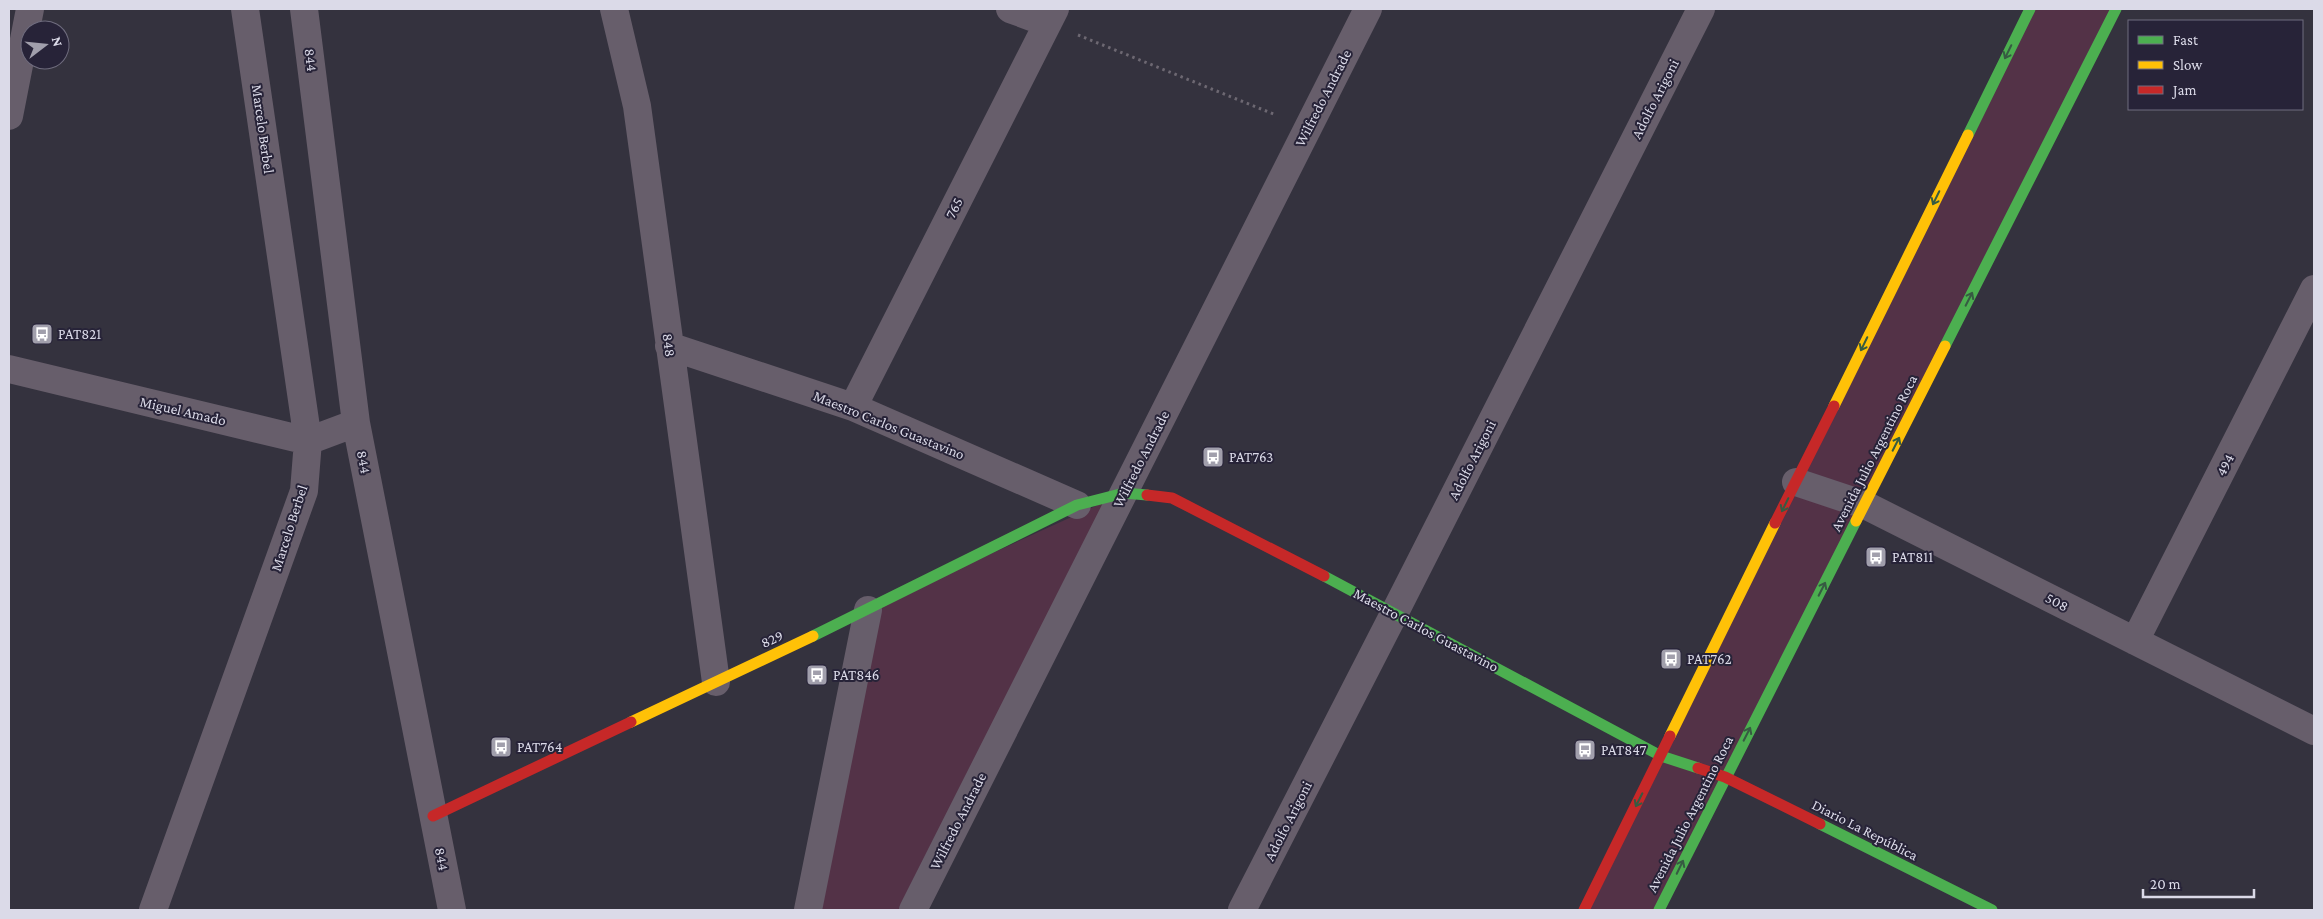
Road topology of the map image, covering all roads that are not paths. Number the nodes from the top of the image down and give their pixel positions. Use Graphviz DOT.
graph roads {
  1 [pos="30,9"];
  2 [pos="245,9"];
  3 [pos="304,9"];
  4 [pos="614,9"];
  5 [pos="1010,9"];
  6 [pos="1368,9"];
  7 [pos="1701,9"];
  8 [pos="2030,9"];
  9 [pos="2116,9"];
  10 [pos="1051,16"];
  11 [pos="9,116"];
  12 [pos="2314,289"];
  13 [pos="669,346"];
  14 [pos="9,369"];
  15 [pos="853,407"];
  16 [pos="356,423"];
  17 [pos="308,441"];
  18 [pos="1796,482"];
  19 [pos="1124,493"];
  20 [pos="1077,504"];
  21 [pos="1865,505"];
  22 [pos="868,610"];
  23 [pos="1396,612"];
  24 [pos="2135,641"];
  25 [pos="716,682"];
  26 [pos="2314,731"];
  27 [pos="1661,756"];
  28 [pos="1725,777"];
  29 [pos="433,816"];
  30 [pos="153,910"];
  31 [pos="452,910"];
  32 [pos="808,910"];
  33 [pos="913,910"];
  34 [pos="1242,910"];
  35 [pos="1584,910"];
  36 [pos="1659,910"];
  37 [pos="1992,910"];
  1 -- 11 [label="street"];
  2 -- 17 [label="street, Marcelo Berbel"];
  3 -- 16 [label="street, 844"];
  4 -- 13 [label="street, 848"];
  5 -- 10 [label="street"];
  6 -- 19 [label="street, Wilfredo Andrade"];
  7 -- 23 [label="street, Adolfo Arigoni"];
  8 -- 18 [label="main road, one-way"];
  21 -- 9 [label="main road, Avenida Julio Argentino Roca, one-way"];
  10 -- 15 [label="street, 765"];
  12 -- 24 [label="street, 494"];
  13 -- 15 [label="street, Maestro Carlos Guastavino"];
  13 -- 25 [label="street, 848"];
  14 -- 17 [label="street, Miguel Amado"];
  15 -- 20 [label="street, Maestro Carlos Guastavino"];
  16 -- 17 [label="street"];
  16 -- 29 [label="street, 844"];
  17 -- 30 [label="street, Marcelo Berbel"];
  18 -- 21 [label="street, 508"];
  18 -- 27 [label="main road, one-way"];
  19 -- 20 [label="main road, 829"];
  19 -- 23 [label="main road, Maestro Carlos Guastavino"];
  19 -- 33 [label="street, Wilfredo Andrade"];
  20 -- 22 [label="main road, 829"];
  21 -- 24 [label="street, 508"];
  28 -- 21 [label="main road, Avenida Julio Argentino Roca, one-way"];
  22 -- 25 [label="main road, 829"];
  22 -- 32 [label="street"];
  23 -- 27 [label="main road, Maestro Carlos Guastavino"];
  23 -- 34 [label="street, Adolfo Arigoni"];
  24 -- 26 [label="street, 508"];
  25 -- 29 [label="main road, 829"];
  27 -- 28 [label="main road, Maestro Carlos Guastavino"];
  27 -- 35 [label="main road, one-way"];
  36 -- 28 [label="main road, Avenida Julio Argentino Roca, one-way"];
  28 -- 37 [label="main road, Diario La República"];
  29 -- 31 [label="street, 844"];
}
